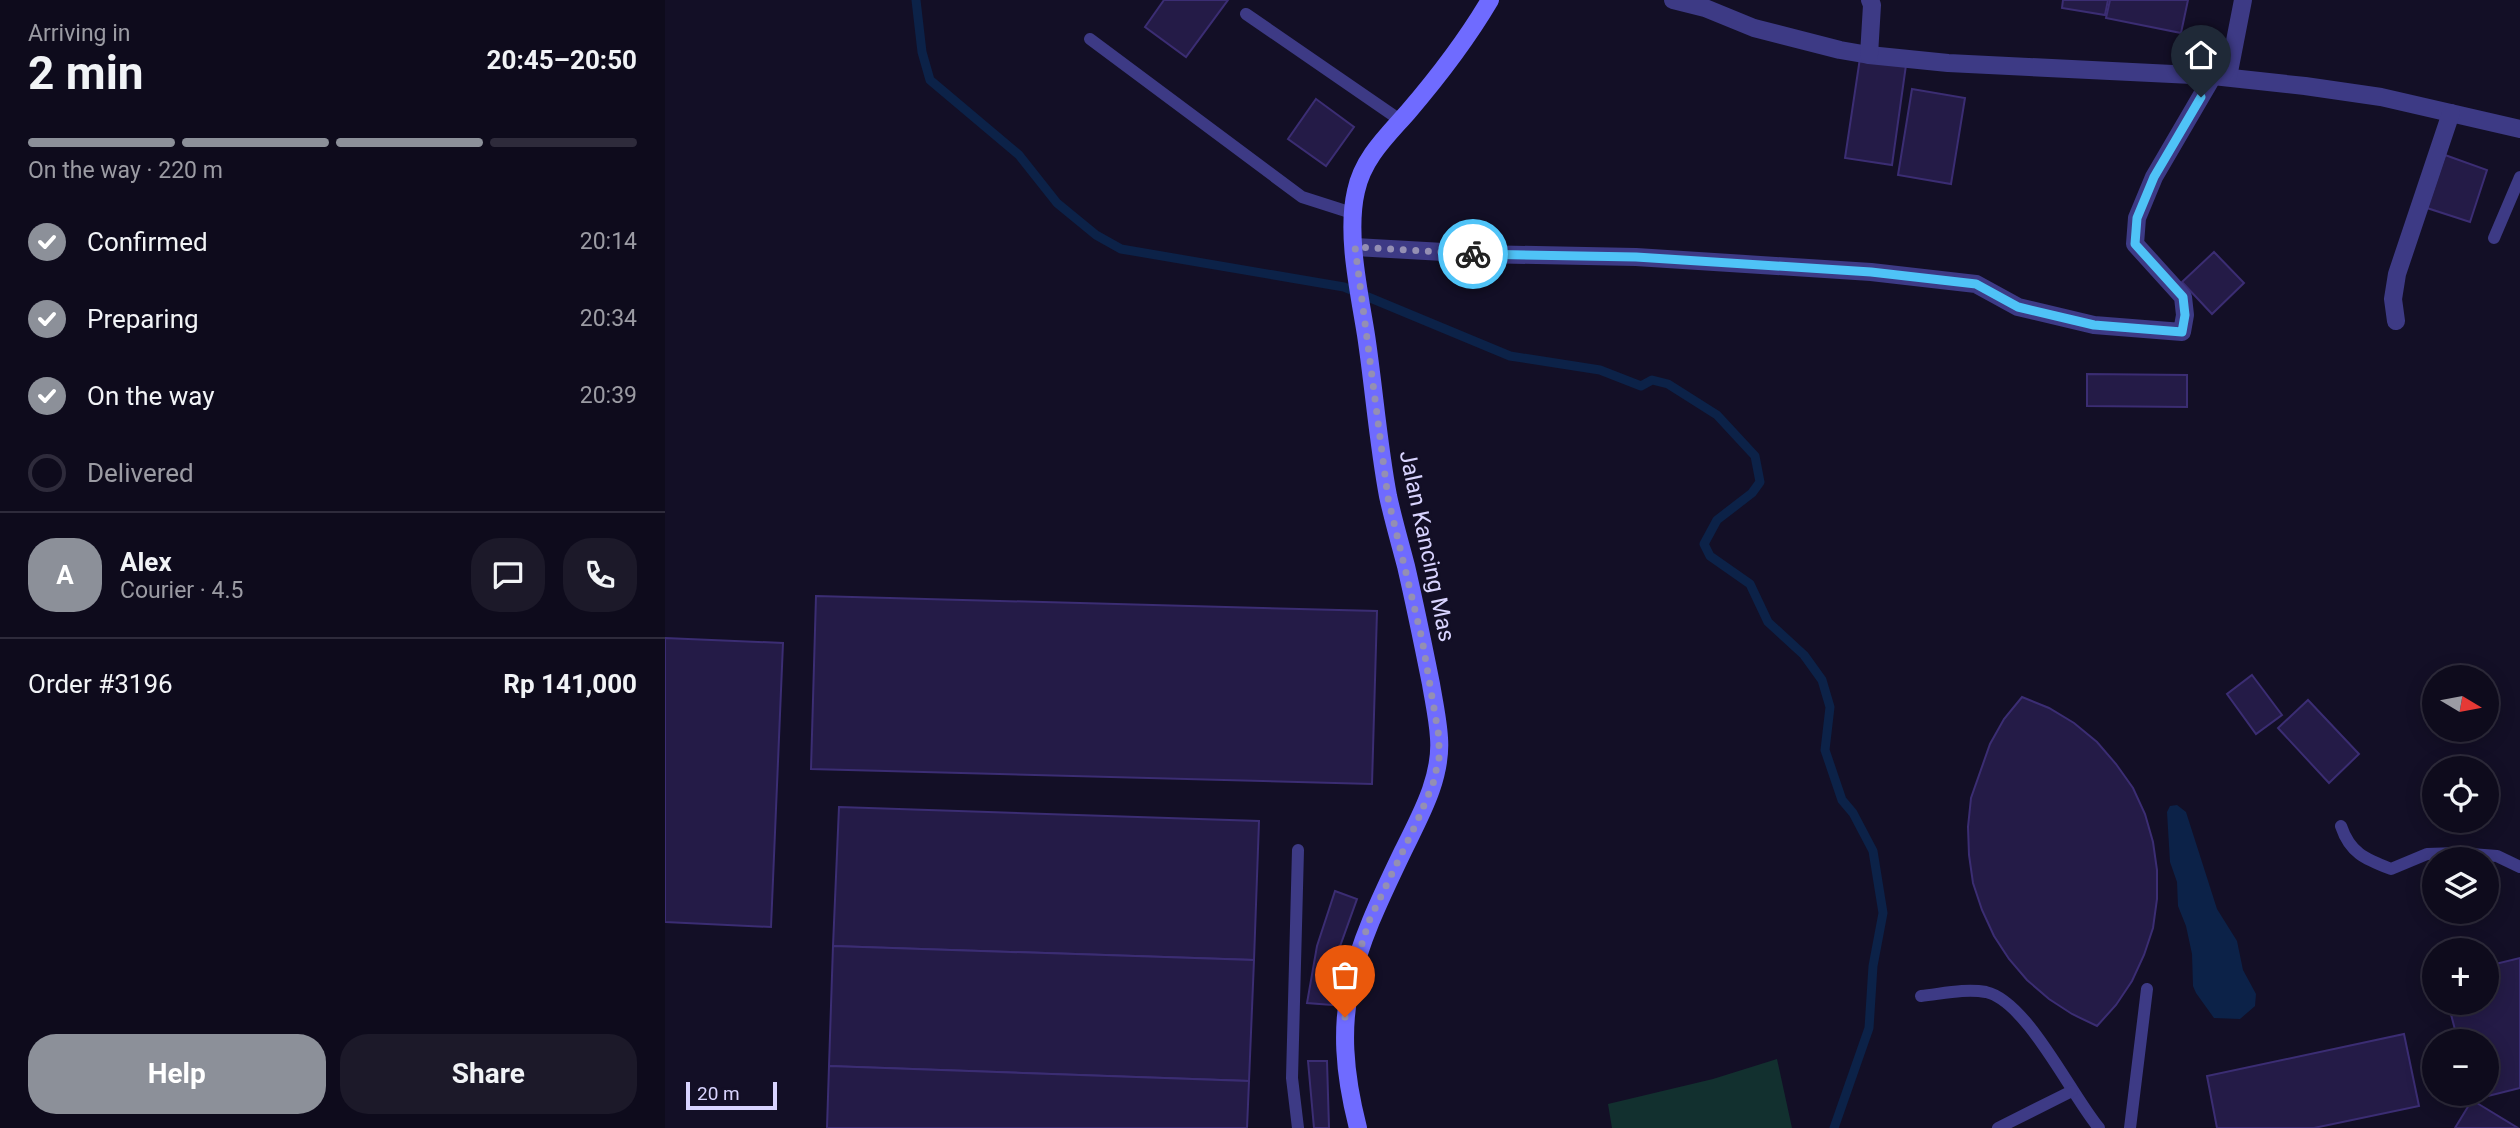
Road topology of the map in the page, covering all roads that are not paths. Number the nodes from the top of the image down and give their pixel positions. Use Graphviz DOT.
graph roads {
  1 [pos="1490,0"];
  2 [pos="1674,0"];
  3 [pos="1870,0"];
  4 [pos="2243,0"];
  5 [pos="1246,14"];
  6 [pos="1090,39"];
  7 [pos="1869,55"];
  8 [pos="2220,77"];
  9 [pos="2451,113"];
  10 [pos="1400,120"];
  11 [pos="2520,129"];
  12 [pos="2520,177"];
  13 [pos="1352,213"];
  14 [pos="2494,238"];
  15 [pos="1355,247"];
  16 [pos="2396,321"];
  17 [pos="2341,826"];
  18 [pos="1299,850"];
  19 [pos="2520,867"];
  20 [pos="2147,989"];
  21 [pos="1921,996"];
  22 [pos="2072,1091"];
  23 [pos="1299,1128"];
  24 [pos="1359,1128"];
  25 [pos="1998,1128"];
  26 [pos="2099,1128"];
  27 [pos="2130,1128"];
  1 -- 10 [label="street, Jalan Kancing Mas"];
  2 -- 7 [label="street"];
  3 -- 7 [label="street"];
  4 -- 8 [label="street"];
  5 -- 10 [label="lane"];
  6 -- 13 [label="lane"];
  7 -- 8 [label="street"];
  8 -- 9 [label="street"];
  8 -- 15 [label="street"];
  9 -- 11 [label="street"];
  9 -- 16 [label="street"];
  10 -- 13 [label="street, Jalan Kancing Mas"];
  12 -- 14 [label="lane"];
  13 -- 15 [label="street, Jalan Kancing Mas"];
  15 -- 24 [label="street, Jalan Kancing Mas"];
  17 -- 19 [label="lane"];
  18 -- 23 [label="lane"];
  20 -- 27 [label="lane"];
  21 -- 22 [label="lane"];
  22 -- 25 [label="lane"];
  22 -- 26 [label="lane"];
}
